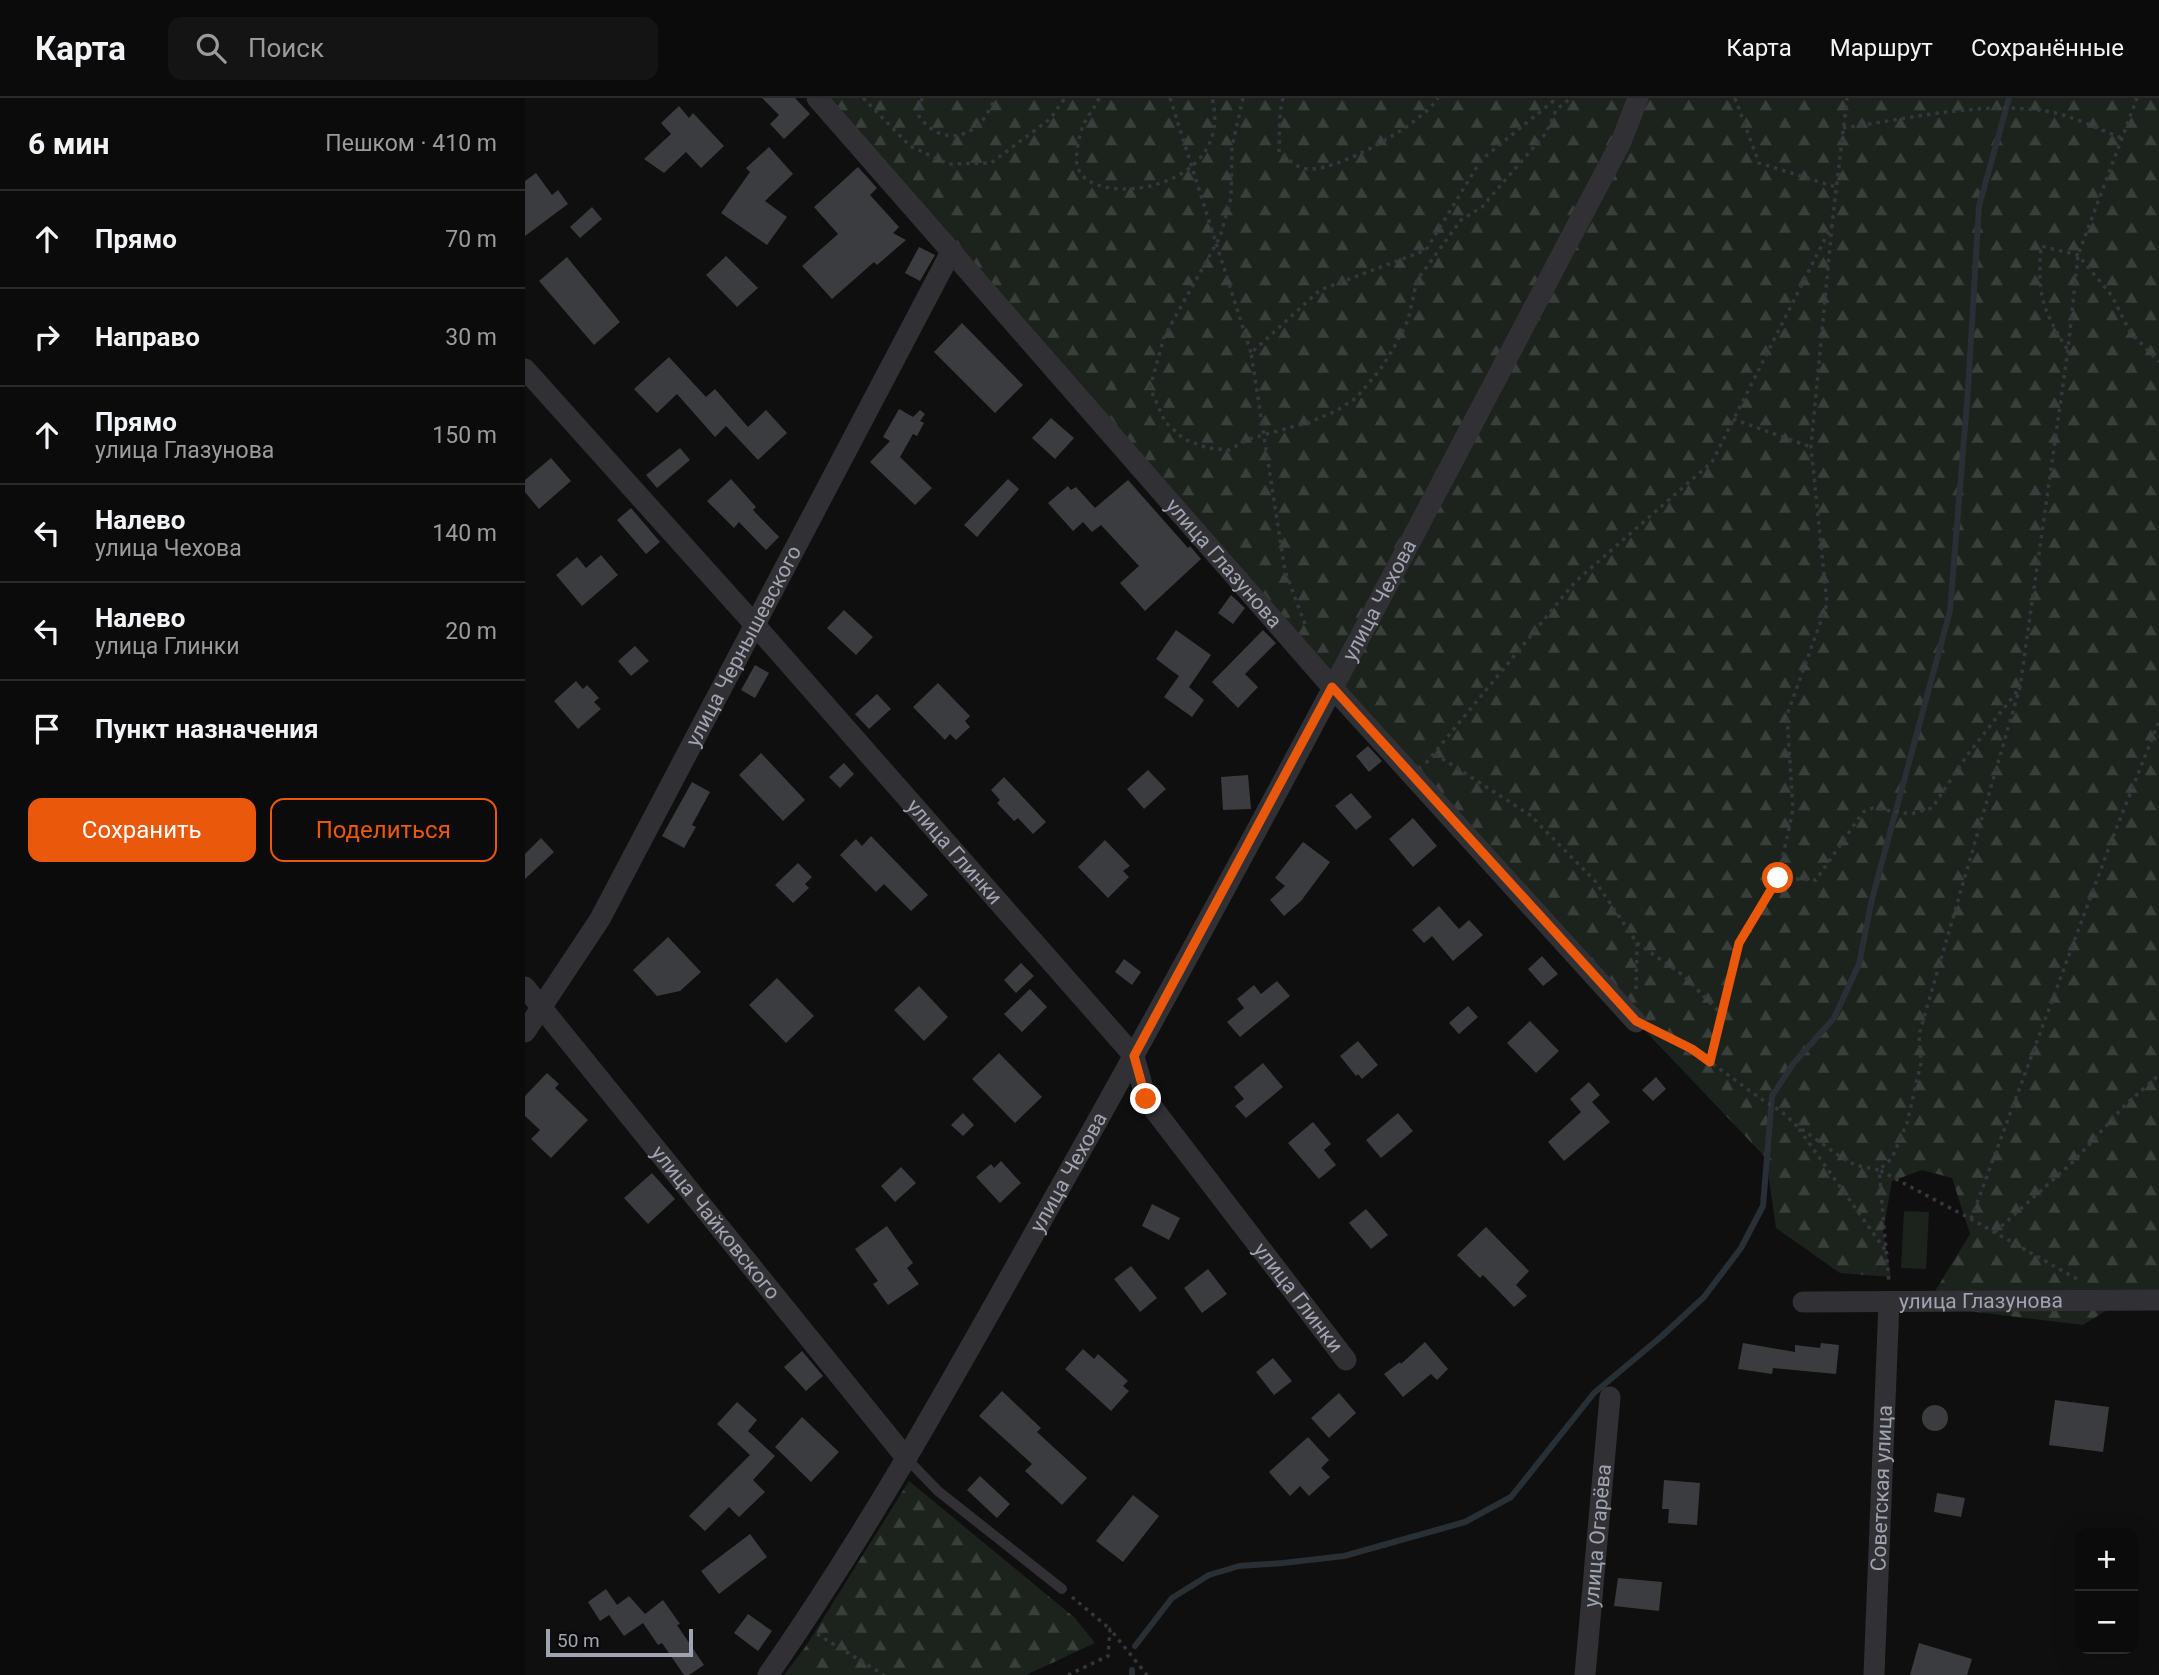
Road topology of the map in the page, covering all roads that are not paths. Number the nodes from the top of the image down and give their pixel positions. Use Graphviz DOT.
graph roads {
  1 [pos="817,98"];
  2 [pos="1639,98"];
  3 [pos="951,252"];
  4 [pos="525,369"];
  5 [pos="755,625"];
  6 [pos="1332,687"];
  7 [pos="525,987"];
  8 [pos="543,1008"];
  9 [pos="1636,1021"];
  10 [pos="525,1032"];
  11 [pos="1134,1056"];
  12 [pos="2159,1300"];
  13 [pos="1803,1302"];
  14 [pos="1889,1302"];
  15 [pos="1346,1360"];
  16 [pos="1610,1397"];
  17 [pos="907,1459"];
  18 [pos="1062,1589"];
  19 [pos="768,1675"];
  20 [pos="1585,1675"];
  21 [pos="1874,1675"];
  1 -- 3 [label="street, улица Глазунова"];
  2 -- 6 [label="street, улица Чехова"];
  3 -- 5 [label="street, улица Чернышевского"];
  3 -- 6 [label="street, улица Глазунова"];
  4 -- 5 [label="street, улица Глинки"];
  5 -- 8 [label="street, улица Чернышевского"];
  5 -- 11 [label="street, улица Глинки"];
  6 -- 9 [label="street, улица Глазунова"];
  6 -- 11 [label="street, улица Чехова"];
  7 -- 8 [label="street, улица Чайковского"];
  8 -- 10 [label="street, улица Чернышевского"];
  8 -- 17 [label="street, улица Чайковского"];
  11 -- 15 [label="street, улица Глинки"];
  11 -- 17 [label="street, улица Чехова"];
  12 -- 14 [label="street, улица Глазунова"];
  13 -- 14 [label="street, улица Глазунова"];
  14 -- 21 [label="street, Советская улица"];
  16 -- 20 [label="street, улица Огарёва"];
  17 -- 18 [label="lane"];
  17 -- 19 [label="street, улица Чехова"];
}
